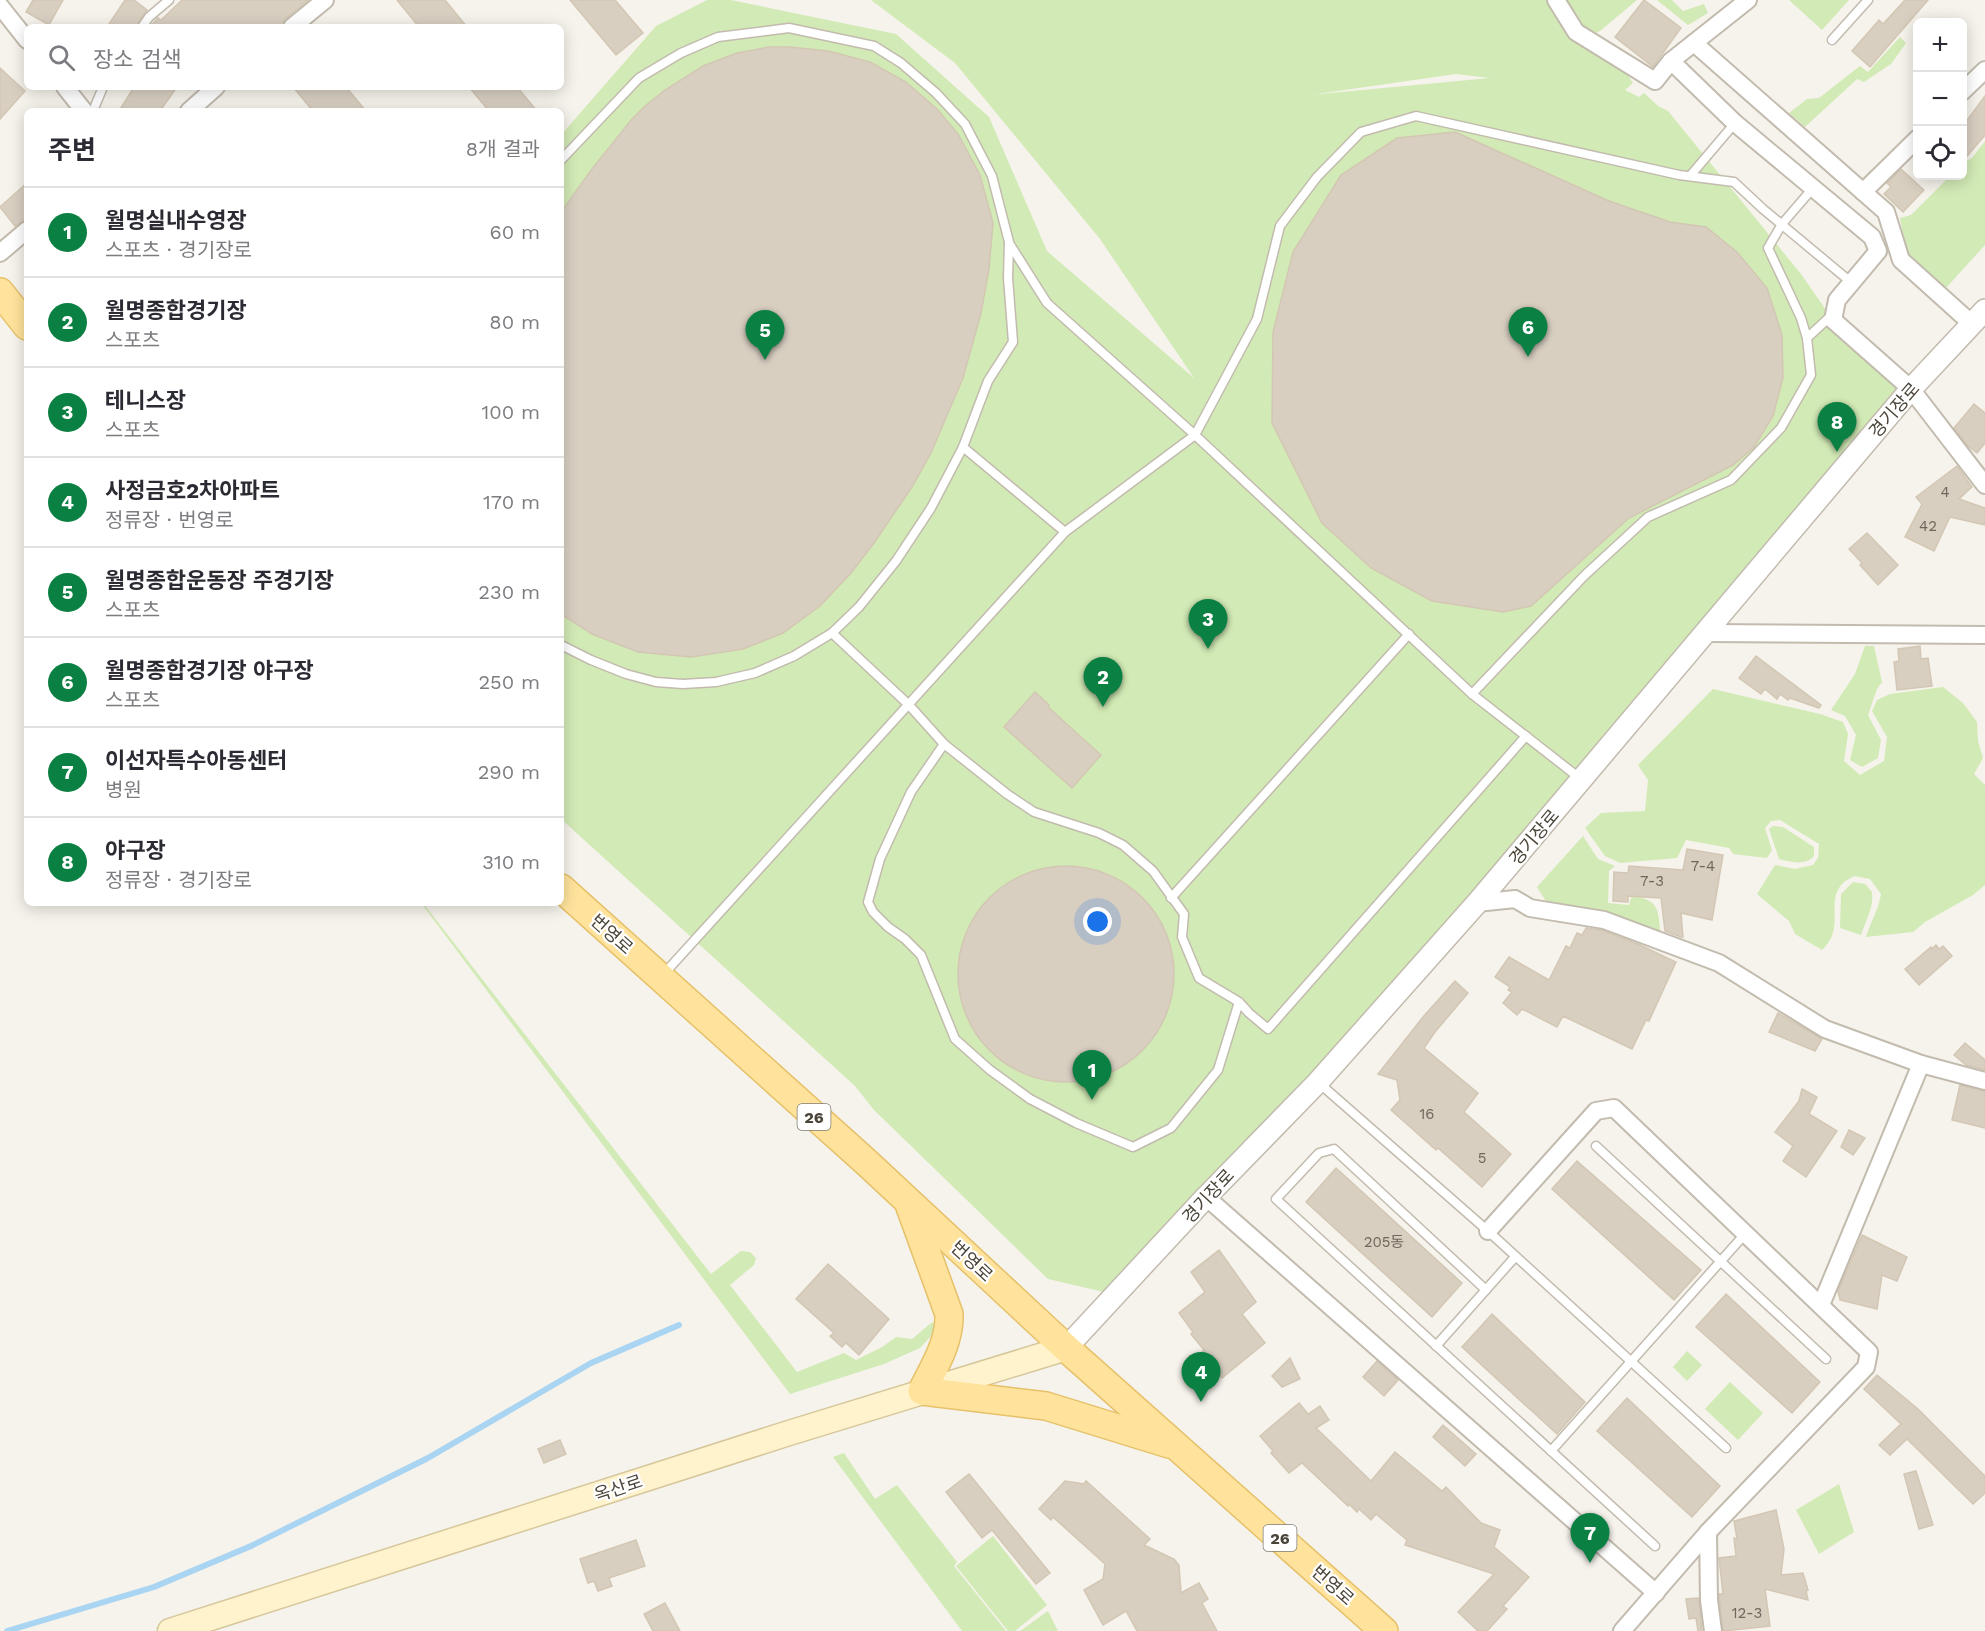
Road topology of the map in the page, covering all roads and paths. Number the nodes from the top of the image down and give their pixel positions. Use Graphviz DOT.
graph roads {
  1 [pos="169,0"];
  2 [pos="325,0"];
  3 [pos="1556,0"];
  4 [pos="1748,0"];
  5 [pos="1868,0"];
  6 [pos="0,6"];
  7 [pos="144,24"];
  8 [pos="296,24"];
  9 [pos="24,36"];
  10 [pos="1832,40"];
  11 [pos="1694,43"];
  12 [pos="1671,61"];
  13 [pos="1985,70"];
  14 [pos="1967,87"];
  15 [pos="66,90"];
  16 [pos="102,90"];
  17 [pos="213,90"];
  18 [pos="82,108"];
  19 [pos="94,108"];
  20 [pos="192,108"];
  21 [pos="1735,123"];
  22 [pos="1913,142"];
  23 [pos="564,157"];
  24 [pos="1690,176"];
  25 [pos="1813,188"];
  26 [pos="1863,192"];
  27 [pos="1782,225"];
  28 [pos="24,233"];
  29 [pos="1009,242"];
  30 [pos="0,253"];
  31 [pos="1852,283"];
  32 [pos="0,292"];
  33 [pos="1834,312"];
  34 [pos="1979,317"];
  35 [pos="24,322"];
  36 [pos="1808,338"];
  37 [pos="1911,389"];
  38 [pos="1195,435"];
  39 [pos="963,447"];
  40 [pos="1985,484"];
  41 [pos="1065,532"];
  42 [pos="832,633"];
  43 [pos="1707,633"];
  44 [pos="1409,634"];
  45 [pos="1985,635"];
  46 [pos="564,646"];
  47 [pos="1472,694"];
  48 [pos="909,705"];
  49 [pos="1526,736"];
  50 [pos="944,744"];
  51 [pos="1582,780"];
  52 [pos="564,891"];
  53 [pos="1171,898"];
  54 [pos="1477,903"];
  55 [pos="660,978"];
  56 [pos="1239,1002"];
  57 [pos="1921,1064"];
  58 [pos="1985,1081"];
  59 [pos="1318,1082"];
  60 [pos="1596,1146"];
  61 [pos="1206,1197"];
  62 [pos="908,1202"];
  63 [pos="1488,1232"];
  64 [pos="1745,1234"];
  65 [pos="1515,1257"];
  66 [pos="1720,1261"];
  67 [pos="1486,1290"];
  68 [pos="1821,1305"];
  69 [pos="1436,1346"];
  70 [pos="1066,1348"];
  71 [pos="1826,1359"];
  72 [pos="1631,1362"];
  73 [pos="922,1391"];
  74 [pos="1176,1446"];
  75 [pos="1726,1448"];
  76 [pos="1551,1451"];
  77 [pos="1708,1532"];
  78 [pos="1655,1546"];
  79 [pos="1656,1593"];
  80 [pos="170,1631"];
  81 [pos="1384,1631"];
  82 [pos="1622,1631"];
  83 [pos="1713,1631"];
  1 -- 7 [label="lane"];
  2 -- 8 [label="street"];
  3 -- 12 [label="street"];
  4 -- 11 [label="street"];
  5 -- 10 [label="lane"];
  6 -- 9 [label="street"];
  11 -- 12 [label="street"];
  11 -- 26 [label="street"];
  12 -- 21 [label="street"];
  13 -- 14 [label="street"];
  15 -- 18 [label="street"];
  16 -- 19 [label="lane"];
  17 -- 20 [label="street"];
  21 -- 24 [label="lane"];
  21 -- 25 [label="street"];
  22 -- 26 [label="street"];
  23 -- 29 [label="lane"];
  24 -- 27 [label="lane"];
  24 -- 38 [label="lane"];
  25 -- 27 [label="lane"];
  25 -- 31 [label="street"];
  26 -- 34 [label="street"];
  27 -- 31 [label="lane"];
  27 -- 36 [label="lane"];
  28 -- 30 [label="street"];
  29 -- 38 [label="lane"];
  29 -- 39 [label="lane"];
  31 -- 33 [label="street"];
  32 -- 35 [label="main road"];
  33 -- 36 [label="lane"];
  33 -- 37 [label="street"];
  34 -- 37 [label="street, 경기장로"];
  36 -- 47 [label="lane"];
  37 -- 40 [label="street"];
  37 -- 43 [label="street, 경기장로"];
  38 -- 41 [label="lane"];
  38 -- 44 [label="lane"];
  39 -- 41 [label="lane"];
  39 -- 42 [label="lane"];
  41 -- 48 [label="lane"];
  42 -- 46 [label="lane"];
  42 -- 48 [label="lane"];
  43 -- 45 [label="street"];
  43 -- 51 [label="street, 경기장로"];
  44 -- 47 [label="lane"];
  44 -- 53 [label="lane"];
  47 -- 49 [label="lane"];
  48 -- 50 [label="lane"];
  48 -- 55 [label="lane"];
  49 -- 51 [label="lane"];
  49 -- 56 [label="lane"];
  50 -- 53 [label="lane"];
  50 -- 56 [label="lane"];
  51 -- 54 [label="street, 경기장로"];
  52 -- 55 [label="main road, 번영로 / 26"];
  53 -- 56 [label="lane"];
  54 -- 57 [label="street"];
  54 -- 59 [label="street, 경기장로"];
  55 -- 62 [label="main road, 번영로 / 26"];
  57 -- 58 [label="street"];
  57 -- 68 [label="street"];
  59 -- 61 [label="street, 경기장로"];
  59 -- 63 [label="lane"];
  60 -- 66 [label="lane"];
  61 -- 70 [label="street, 경기장로"];
  61 -- 79 [label="street"];
  62 -- 70 [label="main road, 번영로 / 26"];
  62 -- 73 [label="main road"];
  63 -- 64 [label="street"];
  63 -- 65 [label="lane"];
  64 -- 66 [label="lane"];
  64 -- 68 [label="street"];
  65 -- 67 [label="lane"];
  65 -- 72 [label="lane"];
  66 -- 71 [label="lane"];
  66 -- 72 [label="lane"];
  67 -- 69 [label="lane"];
  67 -- 69 [label="lane"];
  68 -- 77 [label="street"];
  69 -- 76 [label="lane"];
  70 -- 73 [label="main road, 옥산로"];
  70 -- 74 [label="main road, 번영로 / 26"];
  72 -- 75 [label="lane"];
  72 -- 76 [label="lane"];
  73 -- 74 [label="main road"];
  73 -- 80 [label="main road, 옥산로"];
  74 -- 81 [label="main road, 번영로 / 26"];
  76 -- 78 [label="lane"];
  77 -- 79 [label="street"];
  77 -- 83 [label="street"];
  79 -- 82 [label="street"];
}
